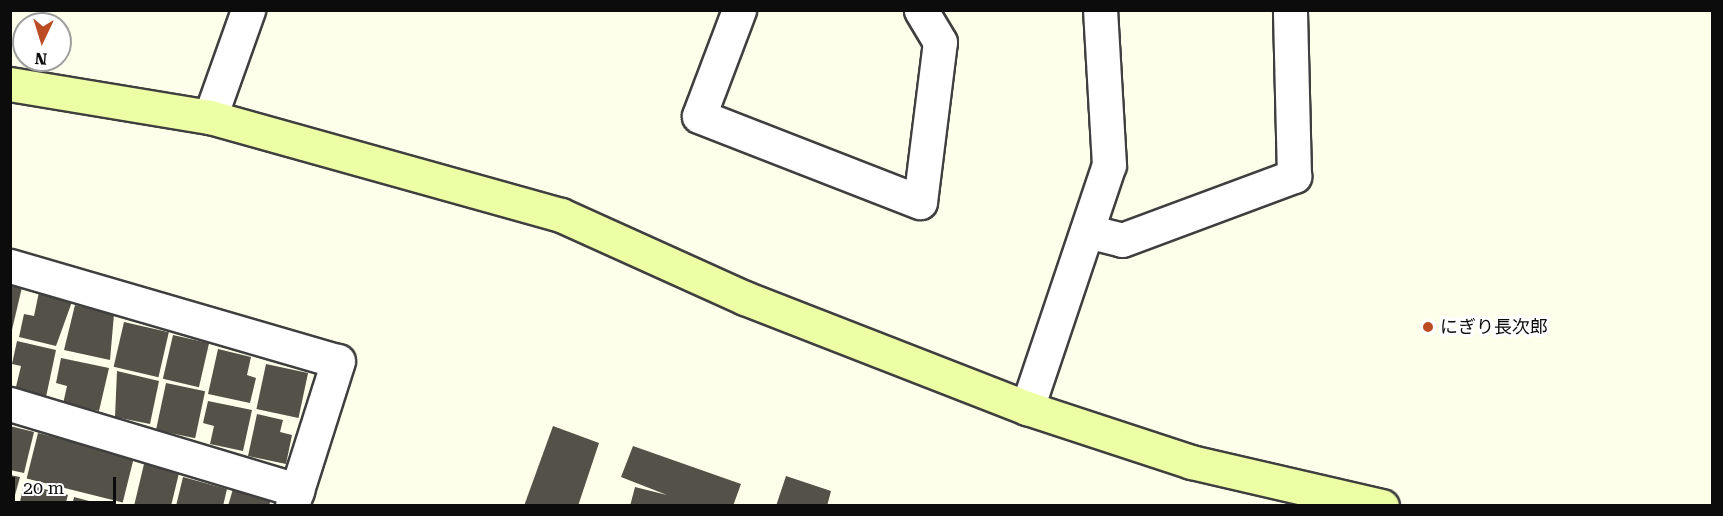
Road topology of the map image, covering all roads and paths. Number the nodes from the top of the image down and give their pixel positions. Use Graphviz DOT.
graph roads {
  1 [pos="248,10"];
  2 [pos="739,10"];
  3 [pos="921,10"];
  4 [pos="1100,10"];
  5 [pos="1290,10"];
  6 [pos="10,84"];
  7 [pos="210,117"];
  8 [pos="1087,231"];
  9 [pos="10,266"];
  10 [pos="10,404"];
  11 [pos="1027,408"];
  12 [pos="294,498"];
  13 [pos="1382,506"];
  1 -- 7 [label="street"];
  2 -- 3 [label="street"];
  4 -- 8 [label="street"];
  5 -- 8 [label="street"];
  6 -- 7 [label="street"];
  7 -- 11 [label="street"];
  8 -- 11 [label="street"];
  9 -- 12 [label="street"];
  10 -- 12 [label="street"];
  11 -- 13 [label="street"];
}
